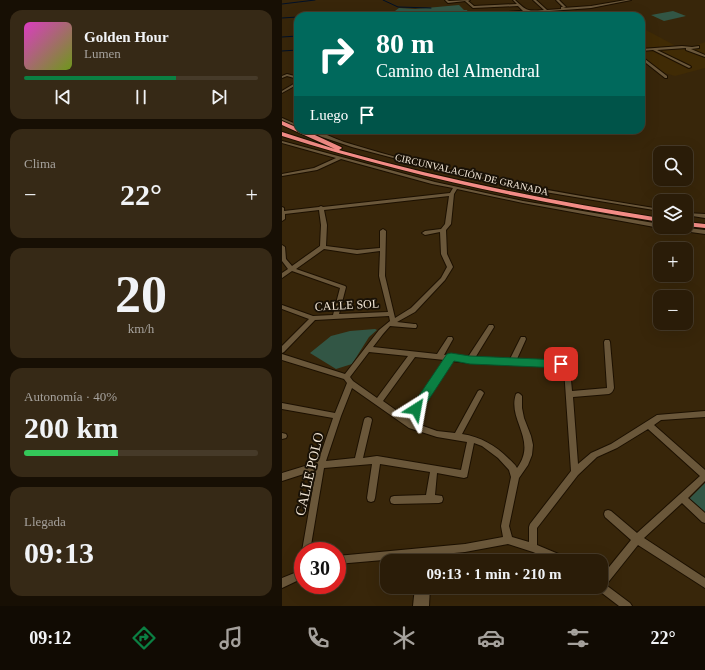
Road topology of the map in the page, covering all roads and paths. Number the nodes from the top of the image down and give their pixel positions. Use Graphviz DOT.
graph roads {
  1 [pos="446,0"];
  2 [pos="467,0"];
  3 [pos="514,0"];
  4 [pos="536,0"];
  5 [pos="557,0"];
  6 [pos="630,0"];
  7 [pos="496,3"];
  8 [pos="519,5"];
  9 [pos="500,6"];
  10 [pos="565,9"];
  11 [pos="547,10"];
  12 [pos="555,11"];
  13 [pos="527,12"];
  14 [pos="533,12"];
  15 [pos="538,12"];
  16 [pos="645,47"];
  17 [pos="704,47"];
  18 [pos="688,48"];
  19 [pos="651,49"];
  20 [pos="645,50"];
  21 [pos="705,56"];
  22 [pos="645,60"];
  23 [pos="689,67"];
  24 [pos="282,77"];
  25 [pos="294,77"];
  26 [pos="666,77"];
  27 [pos="294,86"];
  28 [pos="283,92"];
  29 [pos="282,119"];
  30 [pos="282,123"];
  31 [pos="294,124"];
  32 [pos="294,128"];
  33 [pos="282,130"];
  34 [pos="282,134"];
  35 [pos="294,134"];
  36 [pos="295,134"];
  37 [pos="307,134"];
  38 [pos="320,134"];
  39 [pos="282,138"];
  40 [pos="282,142"];
  41 [pos="339,148"];
  42 [pos="351,155"];
  43 [pos="340,158"];
  44 [pos="282,175"];
  45 [pos="456,187"];
  46 [pos="452,194"];
  47 [pos="321,208"];
  48 [pos="653,209"];
  49 [pos="282,211"];
  50 [pos="653,214"];
  51 [pos="693,215"];
  52 [pos="705,216"];
  53 [pos="282,219"];
  54 [pos="653,219"];
  55 [pos="693,220"];
  56 [pos="705,221"];
  57 [pos="653,225"];
  58 [pos="693,225"];
  59 [pos="705,226"];
  60 [pos="443,230"];
  61 [pos="693,230"];
  62 [pos="383,231"];
  63 [pos="705,232"];
  64 [pos="425,233"];
  65 [pos="282,247"];
  66 [pos="323,247"];
  67 [pos="383,249"];
  68 [pos="282,259"];
  69 [pos="291,269"];
  70 [pos="282,276"];
  71 [pos="282,307"];
  72 [pos="391,314"];
  73 [pos="335,317"];
  74 [pos="313,318"];
  75 [pos="391,323"];
  76 [pos="414,326"];
  77 [pos="491,327"];
  78 [pos="524,338"];
  79 [pos="450,339"];
  80 [pos="607,342"];
  81 [pos="368,349"];
  82 [pos="282,350"];
  83 [pos="413,354"];
  84 [pos="440,355"];
  85 [pos="282,357"];
  86 [pos="451,357"];
  87 [pos="470,360"];
  88 [pos="512,362"];
  89 [pos="561,364"];
  90 [pos="567,369"];
  91 [pos="348,380"];
  92 [pos="480,393"];
  93 [pos="569,394"];
  94 [pos="518,396"];
  95 [pos="378,402"];
  96 [pos="282,406"];
  97 [pos="705,414"];
  98 [pos="337,416"];
  99 [pos="368,420"];
  100 [pos="408,422"];
  101 [pos="648,424"];
  102 [pos="457,436"];
  103 [pos="471,439"];
  104 [pos="358,460"];
  105 [pos="377,460"];
  106 [pos="322,464"];
  107 [pos="434,470"];
  108 [pos="575,472"];
  109 [pos="705,476"];
  110 [pos="282,477"];
  111 [pos="515,477"];
  112 [pos="371,498"];
  113 [pos="682,498"];
  114 [pos="430,499"];
  115 [pos="439,499"];
  116 [pos="394,500"];
  117 [pos="608,514"];
  118 [pos="705,519"];
  119 [pos="637,539"];
  120 [pos="508,540"];
  121 [pos="308,542"];
  122 [pos="533,548"];
  123 [pos="441,554"];
  124 [pos="548,554"];
  125 [pos="380,559"];
  126 [pos="346,560"];
  127 [pos="608,577"];
  128 [pos="294,578"];
  129 [pos="282,583"];
  130 [pos="705,583"];
  131 [pos="608,591"];
  132 [pos="419,594"];
  133 [pos="425,594"];
  134 [pos="418,606"];
  135 [pos="424,606"];
  136 [pos="627,606"];
  1 -- 2 [label="street"];
  2 -- 9 [label="street"];
  3 -- 8 [label="street"];
  4 -- 11 [label="street"];
  5 -- 11 [label="street"];
  6 -- 10 [label="street"];
  7 -- 9 [label="street"];
  8 -- 9 [label="street"];
  8 -- 11 [label="street"];
  10 -- 11 [label="street"];
  10 -- 12 [label="street"];
  11 -- 12 [label="street"];
  11 -- 13 [label="street"];
  11 -- 14 [label="street"];
  11 -- 15 [label="street"];
  12 -- 15 [label="street"];
  14 -- 15 [label="street"];
  16 -- 19 [label="street"];
  17 -- 18 [label="street"];
  18 -- 19 [label="street"];
  18 -- 21 [label="street"];
  19 -- 20 [label="street"];
  19 -- 23 [label="street"];
  22 -- 26 [label="street"];
  24 -- 25 [label="street"];
  27 -- 28 [label="street"];
  29 -- 31 [label="street"];
  30 -- 32 [label="highway"];
  33 -- 35 [label="highway, CIRCUNVALACIÓN DE GRANADA"];
  34 -- 42 [label="highway, CIRCUNVALACIÓN DE GRANADA"];
  36 -- 41 [label="highway, CIRCUNVALACIÓN DE GRANADA"];
  37 -- 41 [label="highway"];
  38 -- 48 [label="street"];
  39 -- 42 [label="highway"];
  40 -- 43 [label="street"];
  41 -- 50 [label="highway, CIRCUNVALACIÓN DE GRANADA"];
  42 -- 54 [label="highway, CIRCUNVALACIÓN DE GRANADA"];
  43 -- 44 [label="street"];
  43 -- 45 [label="street"];
  45 -- 46 [label="street"];
  45 -- 57 [label="street"];
  46 -- 47 [label="street"];
  46 -- 60 [label="street"];
  47 -- 49 [label="street"];
  47 -- 66 [label="street"];
  49 -- 53 [label="street"];
  51 -- 52 [label="street"];
  55 -- 56 [label="highway"];
  58 -- 59 [label="highway"];
  60 -- 64 [label="street"];
  60 -- 75 [label="street, CALLE POLO"];
  61 -- 63 [label="street"];
  62 -- 67 [label="street"];
  65 -- 68 [label="street"];
  66 -- 67 [label="street"];
  66 -- 69 [label="street"];
  67 -- 72 [label="street"];
  68 -- 69 [label="street"];
  69 -- 70 [label="street"];
  69 -- 73 [label="street"];
  71 -- 74 [label="street, CALLE SOL"];
  72 -- 73 [label="street, CALLE SOL"];
  72 -- 75 [label="street"];
  73 -- 74 [label="street, CALLE SOL"];
  74 -- 82 [label="street"];
  75 -- 76 [label="street"];
  75 -- 81 [label="street, CALLE POLO"];
  77 -- 87 [label="street"];
  78 -- 88 [label="street"];
  79 -- 84 [label="street"];
  80 -- 93 [label="street"];
  81 -- 83 [label="street"];
  81 -- 91 [label="street, CALLE POLO"];
  83 -- 84 [label="street"];
  83 -- 95 [label="street"];
  84 -- 86 [label="street"];
  85 -- 91 [label="street"];
  86 -- 87 [label="street"];
  86 -- 100 [label="street"];
  87 -- 88 [label="street"];
  88 -- 89 [label="street"];
  90 -- 93 [label="street"];
  91 -- 95 [label="street"];
  91 -- 98 [label="street, CALLE POLO"];
  92 -- 102 [label="street"];
  93 -- 108 [label="street"];
  94 -- 111 [label="street"];
  95 -- 100 [label="street"];
  96 -- 98 [label="street"];
  97 -- 101 [label="street"];
  98 -- 106 [label="street, CALLE POLO"];
  99 -- 104 [label="street"];
  100 -- 102 [label="street"];
  101 -- 108 [label="street"];
  101 -- 109 [label="street"];
  102 -- 103 [label="street"];
  103 -- 107 [label="street"];
  103 -- 111 [label="street"];
  104 -- 105 [label="street"];
  104 -- 106 [label="street"];
  105 -- 107 [label="street"];
  105 -- 112 [label="street"];
  106 -- 110 [label="street"];
  106 -- 121 [label="street, CALLE POLO"];
  107 -- 114 [label="street"];
  108 -- 122 [label="street"];
  109 -- 113 [label="street"];
  111 -- 120 [label="street"];
  113 -- 118 [label="street"];
  113 -- 119 [label="street"];
  114 -- 115 [label="street"];
  114 -- 116 [label="street"];
  117 -- 119 [label="street"];
  119 -- 127 [label="street"];
  119 -- 130 [label="street"];
  120 -- 122 [label="street"];
  120 -- 123 [label="street"];
  122 -- 124 [label="street"];
  125 -- 126 [label="street"];
  128 -- 129 [label="street"];
  131 -- 136 [label="street"];
  132 -- 134 [label="street"];
  133 -- 135 [label="street"];
}
